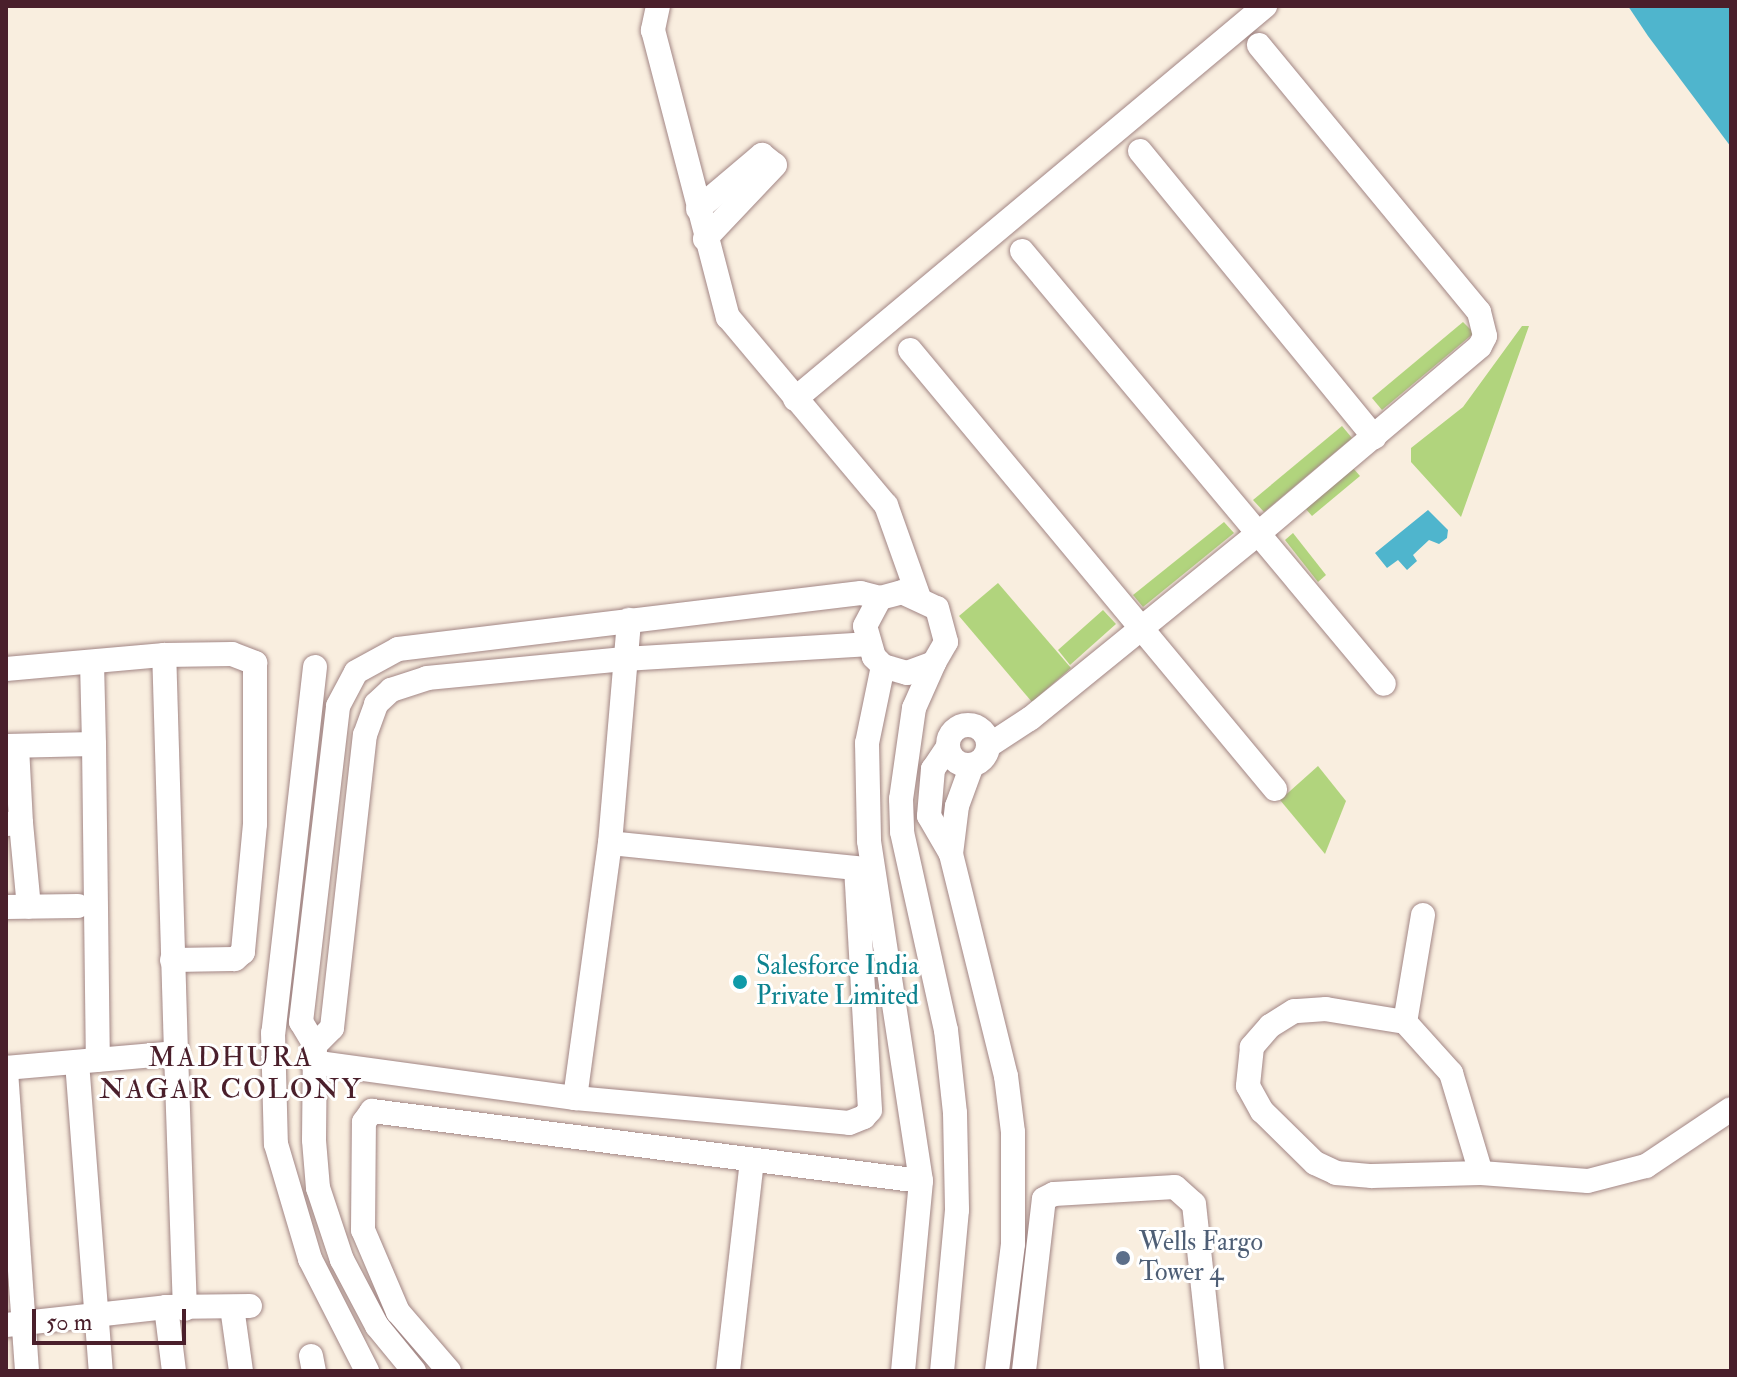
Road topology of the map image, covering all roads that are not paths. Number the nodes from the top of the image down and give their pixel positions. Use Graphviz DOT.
graph roads {
  1 [pos="658,6"];
  2 [pos="1265,6"];
  3 [pos="1259,45"];
  4 [pos="1140,151"];
  5 [pos="698,209"];
  6 [pos="705,239"];
  7 [pos="1022,251"];
  8 [pos="910,350"];
  9 [pos="795,399"];
  10 [pos="1374,437"];
  11 [pos="1259,533"];
  12 [pos="918,595"];
  13 [pos="880,598"];
  14 [pos="629,620"];
  15 [pos="1140,630"];
  16 [pos="487,640"];
  17 [pos="867,644"];
  18 [pos="164,655"];
  19 [pos="624,659"];
  20 [pos="934,663"];
  21 [pos="92,664"];
  22 [pos="883,666"];
  23 [pos="315,667"];
  24 [pos="6,669"];
  25 [pos="485,673"];
  26 [pos="1384,684"];
  27 [pos="94,744"];
  28 [pos="333,745"];
  29 [pos="12,746"];
  30 [pos="988,746"];
  31 [pos="948,747"];
  32 [pos="363,749"];
  33 [pos="972,765"];
  34 [pos="852,789"];
  35 [pos="1275,789"];
  36 [pos="14,824"];
  37 [pos="610,843"];
  38 [pos="951,854"];
  39 [pos="856,868"];
  40 [pos="78,906"];
  41 [pos="17,907"];
  42 [pos="1423,915"];
  43 [pos="172,960"];
  44 [pos="1405,1022"];
  45 [pos="176,1053"];
  46 [pos="314,1054"];
  47 [pos="88,1061"];
  48 [pos="575,1098"];
  49 [pos="1731,1109"];
  50 [pos="752,1161"];
  51 [pos="1481,1173"];
  52 [pos="921,1181"];
  53 [pos="12,1252"];
  54 [pos="175,1308"];
  55 [pos="98,1316"];
  56 [pos="15,1325"];
  57 [pos="27,1371"];
  58 [pos="101,1371"];
  59 [pos="174,1371"];
  60 [pos="241,1371"];
  61 [pos="367,1371"];
  62 [pos="414,1371"];
  63 [pos="449,1371"];
  64 [pos="728,1371"];
  65 [pos="903,1371"];
  66 [pos="942,1371"];
  67 [pos="997,1371"];
  68 [pos="1024,1371"];
  69 [pos="1212,1371"];
  1 -- 5 [label="street"];
  2 -- 9 [label="street"];
  3 -- 10 [label="street"];
  4 -- 10 [label="street"];
  5 -- 6 [label="street"];
  5 -- 6 [label="street"];
  6 -- 9 [label="street"];
  7 -- 11 [label="street"];
  8 -- 15 [label="street"];
  9 -- 12 [label="street"];
  10 -- 11 [label="street"];
  11 -- 15 [label="street"];
  11 -- 26 [label="street"];
  12 -- 13 [label="street"];
  12 -- 20 [label="street"];
  13 -- 14 [label="street"];
  13 -- 17 [label="street"];
  14 -- 16 [label="street"];
  14 -- 19 [label="street"];
  15 -- 30 [label="street"];
  15 -- 35 [label="street"];
  16 -- 25 [label="street"];
  16 -- 28 [label="street"];
  17 -- 19 [label="street"];
  17 -- 22 [label="street"];
  18 -- 21 [label="street"];
  18 -- 43 [label="street"];
  18 -- 43 [label="street"];
  19 -- 25 [label="street"];
  19 -- 37 [label="street"];
  20 -- 22 [label="street"];
  20 -- 66 [label="street"];
  21 -- 24 [label="street"];
  21 -- 27 [label="street"];
  22 -- 52 [label="street"];
  23 -- 61 [label="street"];
  25 -- 32 [label="street"];
  27 -- 29 [label="street"];
  27 -- 47 [label="street"];
  28 -- 32 [label="street"];
  28 -- 46 [label="street"];
  29 -- 36 [label="street"];
  30 -- 31 [label="street"];
  30 -- 33 [label="street"];
  31 -- 33 [label="street"];
  31 -- 38 [label="street"];
  32 -- 46 [label="street"];
  33 -- 38 [label="street"];
  34 -- 39 [label="street"];
  36 -- 41 [label="street"];
  37 -- 39 [label="street"];
  37 -- 48 [label="street"];
  38 -- 67 [label="street"];
  39 -- 48 [label="street"];
  40 -- 41 [label="street"];
  42 -- 44 [label="street"];
  43 -- 45 [label="street"];
  44 -- 51 [label="street"];
  44 -- 51 [label="street"];
  45 -- 47 [label="street"];
  45 -- 54 [label="street"];
  46 -- 48 [label="street"];
  46 -- 62 [label="street"];
  47 -- 53 [label="street"];
  47 -- 55 [label="street"];
  49 -- 51 [label="street"];
  50 -- 52 [label="street"];
  50 -- 63 [label="street"];
  50 -- 64 [label="street"];
  52 -- 65 [label="street"];
  53 -- 56 [label="street"];
  54 -- 55 [label="street"];
  54 -- 59 [label="street"];
  54 -- 60 [label="street"];
  55 -- 56 [label="street"];
  55 -- 58 [label="street"];
  56 -- 57 [label="street"];
  68 -- 69 [label="street"];
}
